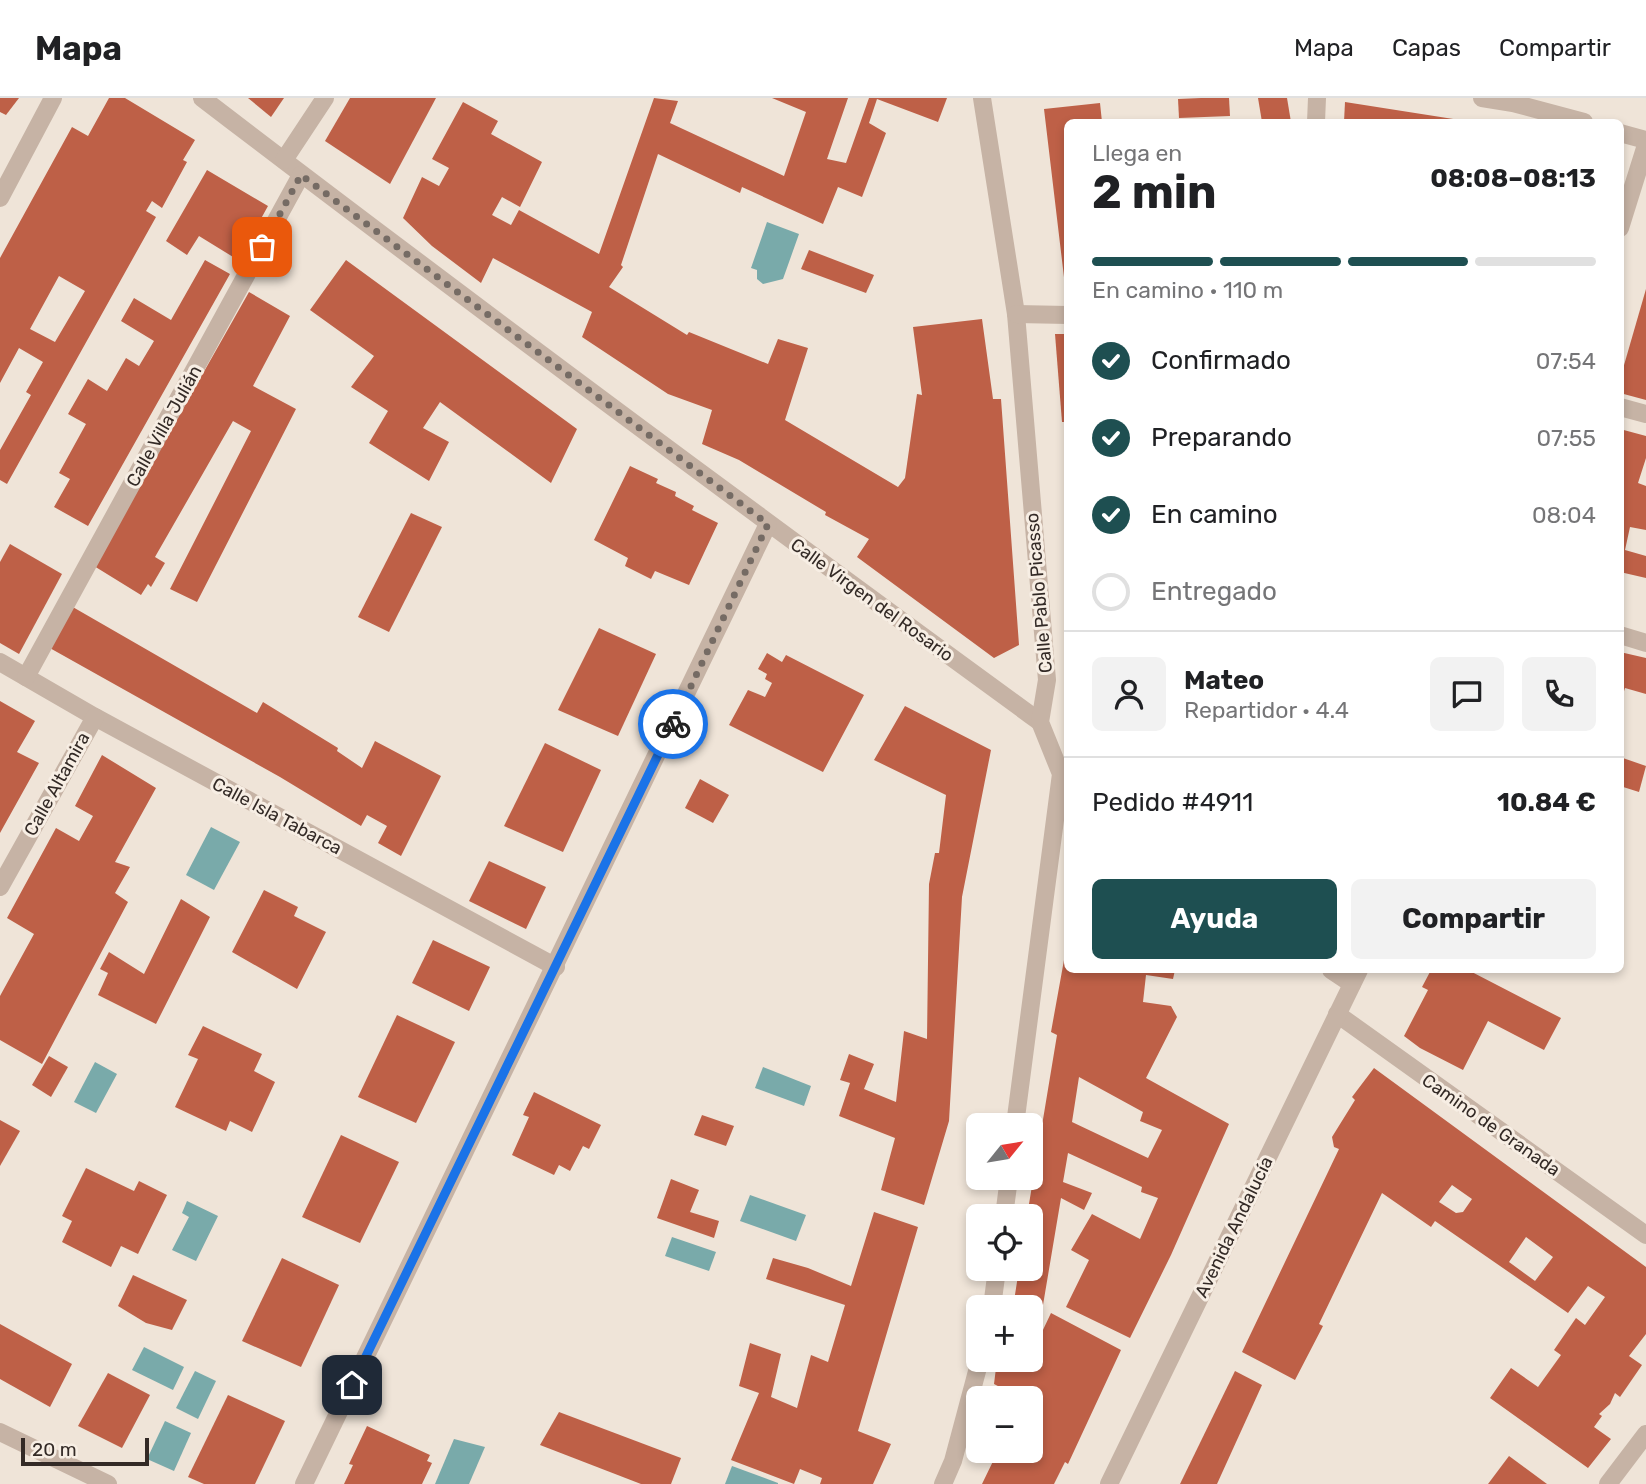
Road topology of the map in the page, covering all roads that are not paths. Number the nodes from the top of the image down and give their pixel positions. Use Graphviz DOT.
graph roads {
  1 [pos="53,98"];
  2 [pos="202,98"];
  3 [pos="324,98"];
  4 [pos="982,98"];
  5 [pos="1317,98"];
  6 [pos="1482,98"];
  7 [pos="1316,119"];
  8 [pos="1573,119"];
  9 [pos="1624,135"];
  10 [pos="1646,147"];
  11 [pos="284,160"];
  12 [pos="301,175"];
  13 [pos="0,198"];
  14 [pos="1624,216"];
  15 [pos="1016,314"];
  16 [pos="1064,315"];
  17 [pos="1624,408"];
  18 [pos="1646,414"];
  19 [pos="768,524"];
  20 [pos="1624,636"];
  21 [pos="1646,643"];
  22 [pos="0,662"];
  23 [pos="26,677"];
  24 [pos="94,717"];
  25 [pos="1040,722"];
  26 [pos="1064,777"];
  27 [pos="0,887"];
  28 [pos="556,967"];
  29 [pos="1355,977"];
  30 [pos="1337,1014"];
  31 [pos="1017,1113"];
  32 [pos="1646,1235"];
  33 [pos="978,1372"];
  34 [pos="0,1432"];
  35 [pos="1646,1434"];
  36 [pos="108,1484"];
  37 [pos="304,1484"];
  38 [pos="943,1484"];
  39 [pos="1109,1484"];
  40 [pos="1608,1484"];
  1 -- 13 [label="street"];
  2 -- 11 [label="street, Calle Virgen del Rosario"];
  3 -- 11 [label="street"];
  4 -- 15 [label="street, Calle Pablo Picasso"];
  5 -- 7 [label="street"];
  6 -- 8 [label="street"];
  9 -- 10 [label="street"];
  10 -- 14 [label="street"];
  11 -- 12 [label="street, Calle Virgen del Rosario"];
  12 -- 19 [label="street, Calle Virgen del Rosario"];
  12 -- 23 [label="street, Calle Villa Julián"];
  15 -- 16 [label="street"];
  15 -- 25 [label="street, Calle Pablo Picasso"];
  17 -- 18 [label="street"];
  19 -- 25 [label="street, Calle Virgen del Rosario"];
  19 -- 28 [label="street"];
  20 -- 21 [label="street"];
  22 -- 23 [label="street, Calle Isla Tabarca"];
  23 -- 24 [label="street, Calle Isla Tabarca"];
  24 -- 27 [label="street, Calle Altamira"];
  24 -- 28 [label="street, Calle Isla Tabarca"];
  25 -- 26 [label="street"];
  26 -- 31 [label="street"];
  28 -- 37 [label="street"];
  29 -- 30 [label="street, Avenida Andalucía"];
  30 -- 32 [label="street, Camino de Granada"];
  30 -- 39 [label="street, Avenida Andalucía"];
  33 -- 38 [label="street"];
  34 -- 36 [label="street"];
  35 -- 40 [label="street"];
}
